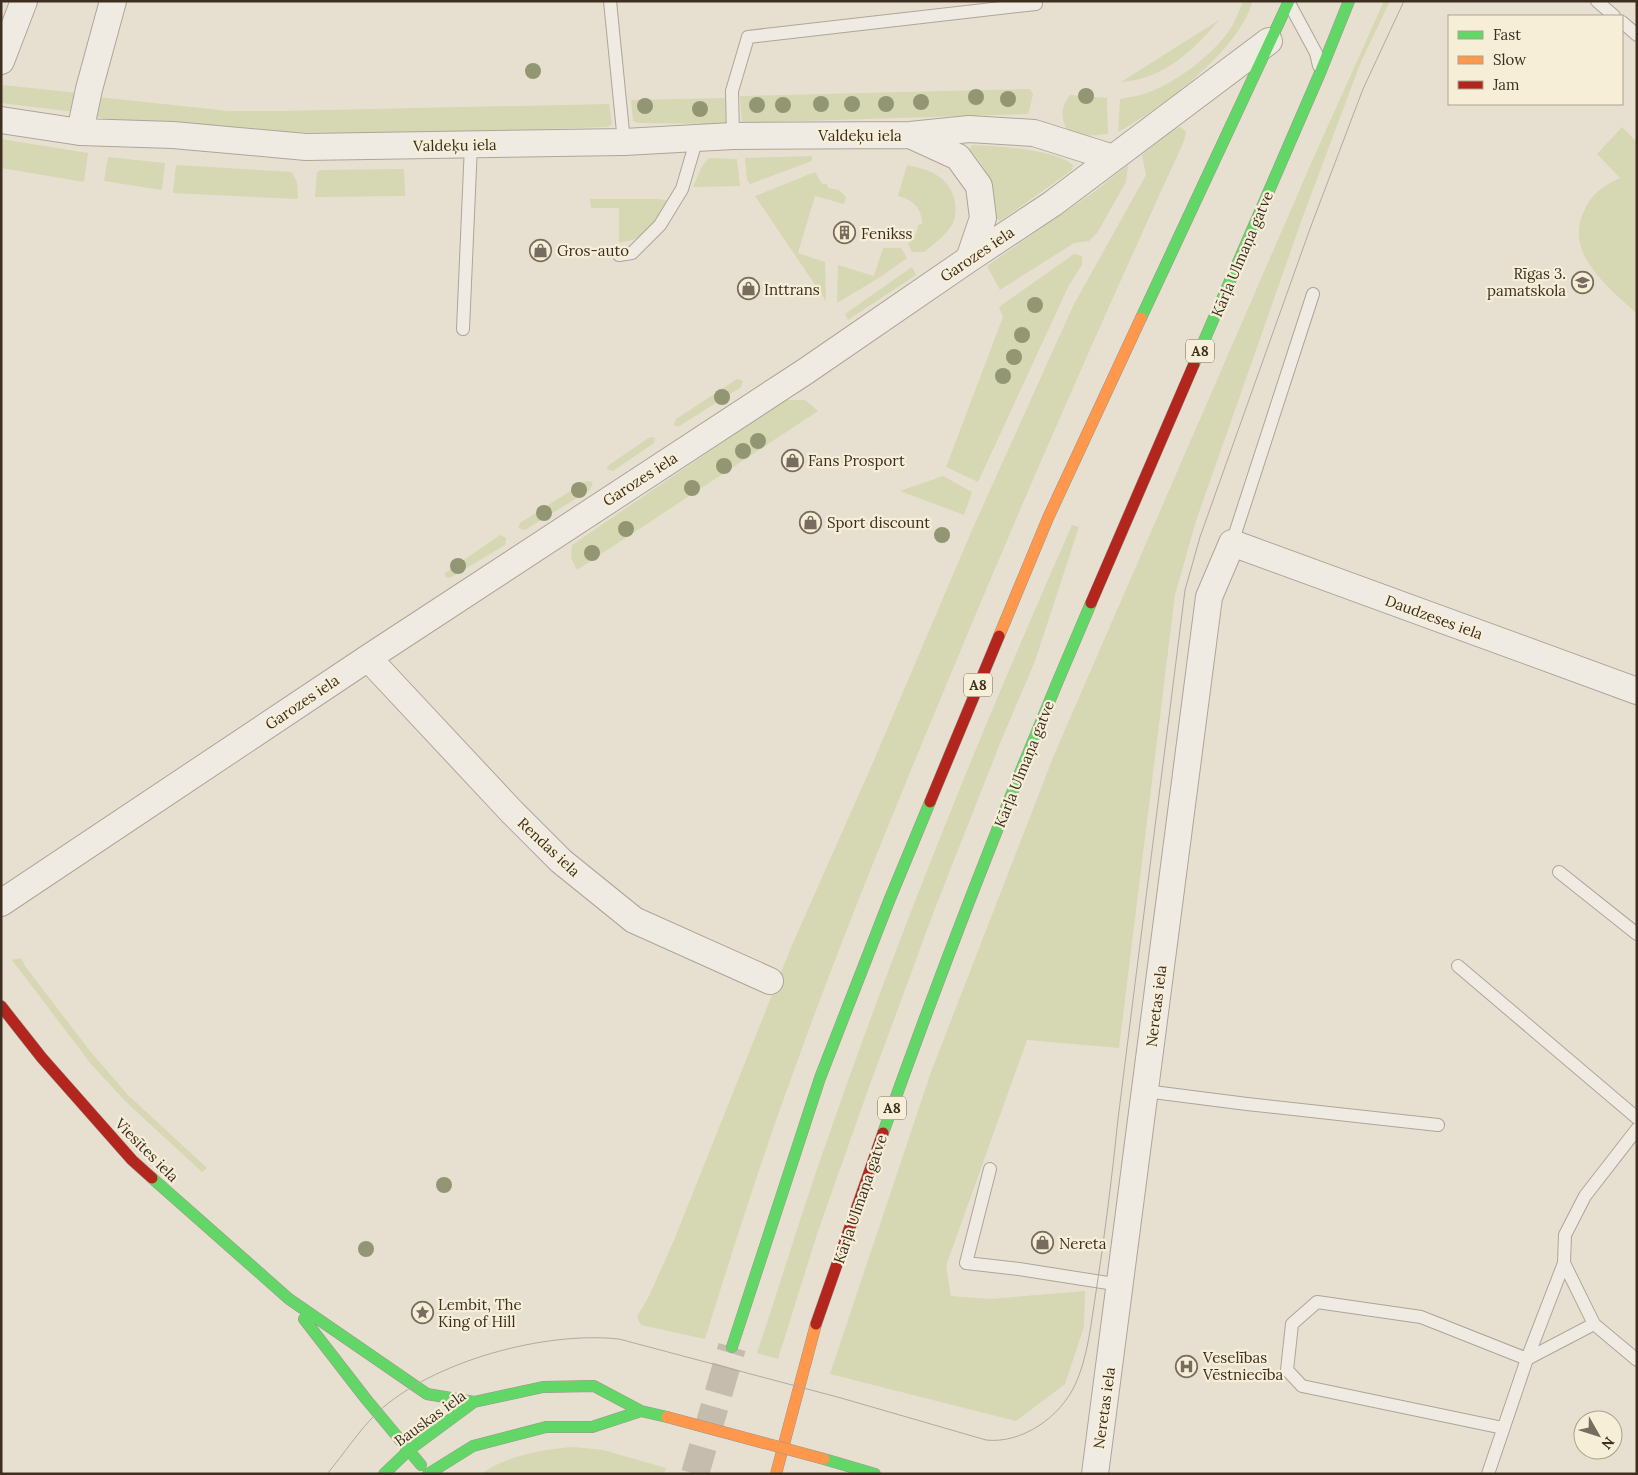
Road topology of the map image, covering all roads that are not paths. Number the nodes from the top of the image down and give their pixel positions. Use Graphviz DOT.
graph roads {
  1 [pos="24,1"];
  2 [pos="113,1"];
  3 [pos="610,1"];
  4 [pos="1289,1"];
  5 [pos="1349,1"];
  6 [pos="1597,1"];
  7 [pos="1036,4"];
  8 [pos="1613,15"];
  9 [pos="1623,23"];
  10 [pos="1637,35"];
  11 [pos="1269,42"];
  12 [pos="1,61"];
  13 [pos="1320,73"];
  14 [pos="1,120"];
  15 [pos="80,132"];
  16 [pos="910,135"];
  17 [pos="733,136"];
  18 [pos="697,138"];
  19 [pos="624,142"];
  20 [pos="471,145"];
  21 [pos="1112,158"];
  22 [pos="619,254"];
  23 [pos="969,258"];
  24 [pos="1313,294"];
  25 [pos="463,329"];
  26 [pos="1232,543"];
  27 [pos="368,658"];
  28 [pos="1637,691"];
  29 [pos="1559,872"];
  30 [pos="1,902"];
  31 [pos="1637,934"];
  32 [pos="1458,966"];
  33 [pos="770,981"];
  34 [pos="1,1006"];
  35 [pos="1145,1091"];
  36 [pos="1637,1118"];
  37 [pos="1438,1125"];
  38 [pos="1637,1130"];
  39 [pos="990,1169"];
  40 [pos="1564,1263"];
  41 [pos="1120,1285"];
  42 [pos="289,1299"];
  43 [pos="1594,1324"];
  44 [pos="732,1347"];
  45 [pos="1527,1359"];
  46 [pos="1637,1360"];
  47 [pos="474,1402"];
  48 [pos="640,1411"];
  49 [pos="443,1424"];
  50 [pos="1503,1428"];
  51 [pos="438,1441"];
  52 [pos="409,1450"];
  53 [pos="433,1457"];
  54 [pos="384,1474"];
  55 [pos="428,1474"];
  56 [pos="776,1474"];
  57 [pos="875,1474"];
  58 [pos="1095,1474"];
  59 [pos="1488,1474"];
  1 -- 12 [label="street"];
  2 -- 15 [label="street"];
  3 -- 19 [label="lane"];
  4 -- 11 [label="main road, A8"];
  4 -- 13 [label="lane"];
  5 -- 13 [label="main road, Kārļa Ulmaņa gatve / A8"];
  6 -- 8 [label="lane"];
  7 -- 17 [label="lane"];
  9 -- 10 [label="lane"];
  11 -- 21 [label="street, Garozes iela"];
  11 -- 44 [label="main road, A8"];
  13 -- 56 [label="main road, Kārļa Ulmaņa gatve / A8"];
  14 -- 15 [label="street, Valdeķu iela"];
  15 -- 20 [label="street, Valdeķu iela"];
  16 -- 17 [label="street, Valdeķu iela"];
  16 -- 21 [label="street, Valdeķu iela"];
  16 -- 23 [label="street, Valdeķu iela"];
  17 -- 18 [label="street, Valdeķu iela"];
  18 -- 19 [label="street, Valdeķu iela"];
  18 -- 22 [label="lane"];
  19 -- 20 [label="street, Valdeķu iela"];
  20 -- 25 [label="lane"];
  21 -- 23 [label="street, Garozes iela"];
  23 -- 27 [label="street, Garozes iela"];
  24 -- 26 [label="lane"];
  26 -- 28 [label="street, Daudzeses iela"];
  26 -- 35 [label="street, Neretas iela"];
  27 -- 30 [label="street, Garozes iela"];
  27 -- 33 [label="street, Rendas iela"];
  29 -- 31 [label="lane"];
  32 -- 36 [label="lane"];
  34 -- 42 [label="main road, Viesītes iela"];
  35 -- 37 [label="lane"];
  35 -- 41 [label="street, Neretas iela"];
  38 -- 40 [label="lane"];
  39 -- 41 [label="lane"];
  40 -- 43 [label="lane"];
  40 -- 45 [label="lane"];
  41 -- 58 [label="street, Neretas iela"];
  42 -- 47 [label="main road, Viesītes iela"];
  42 -- 52 [label="main road, Viesītes iela"];
  43 -- 45 [label="lane"];
  43 -- 46 [label="lane"];
  45 -- 50 [label="lane"];
  45 -- 50 [label="lane"];
  47 -- 48 [label="main road, Bauskas iela"];
  47 -- 49 [label="main road, Bauskas iela"];
  48 -- 55 [label="main road"];
  48 -- 57 [label="main road, Bauskas iela, bridge"];
  49 -- 51 [label="main road"];
  49 -- 52 [label="main road, Bauskas iela"];
  50 -- 59 [label="lane"];
  52 -- 54 [label="main road, Bauskas iela"];
  52 -- 55 [label="main road, Viesītes iela"];
  53 -- 55 [label="main road"];
}
